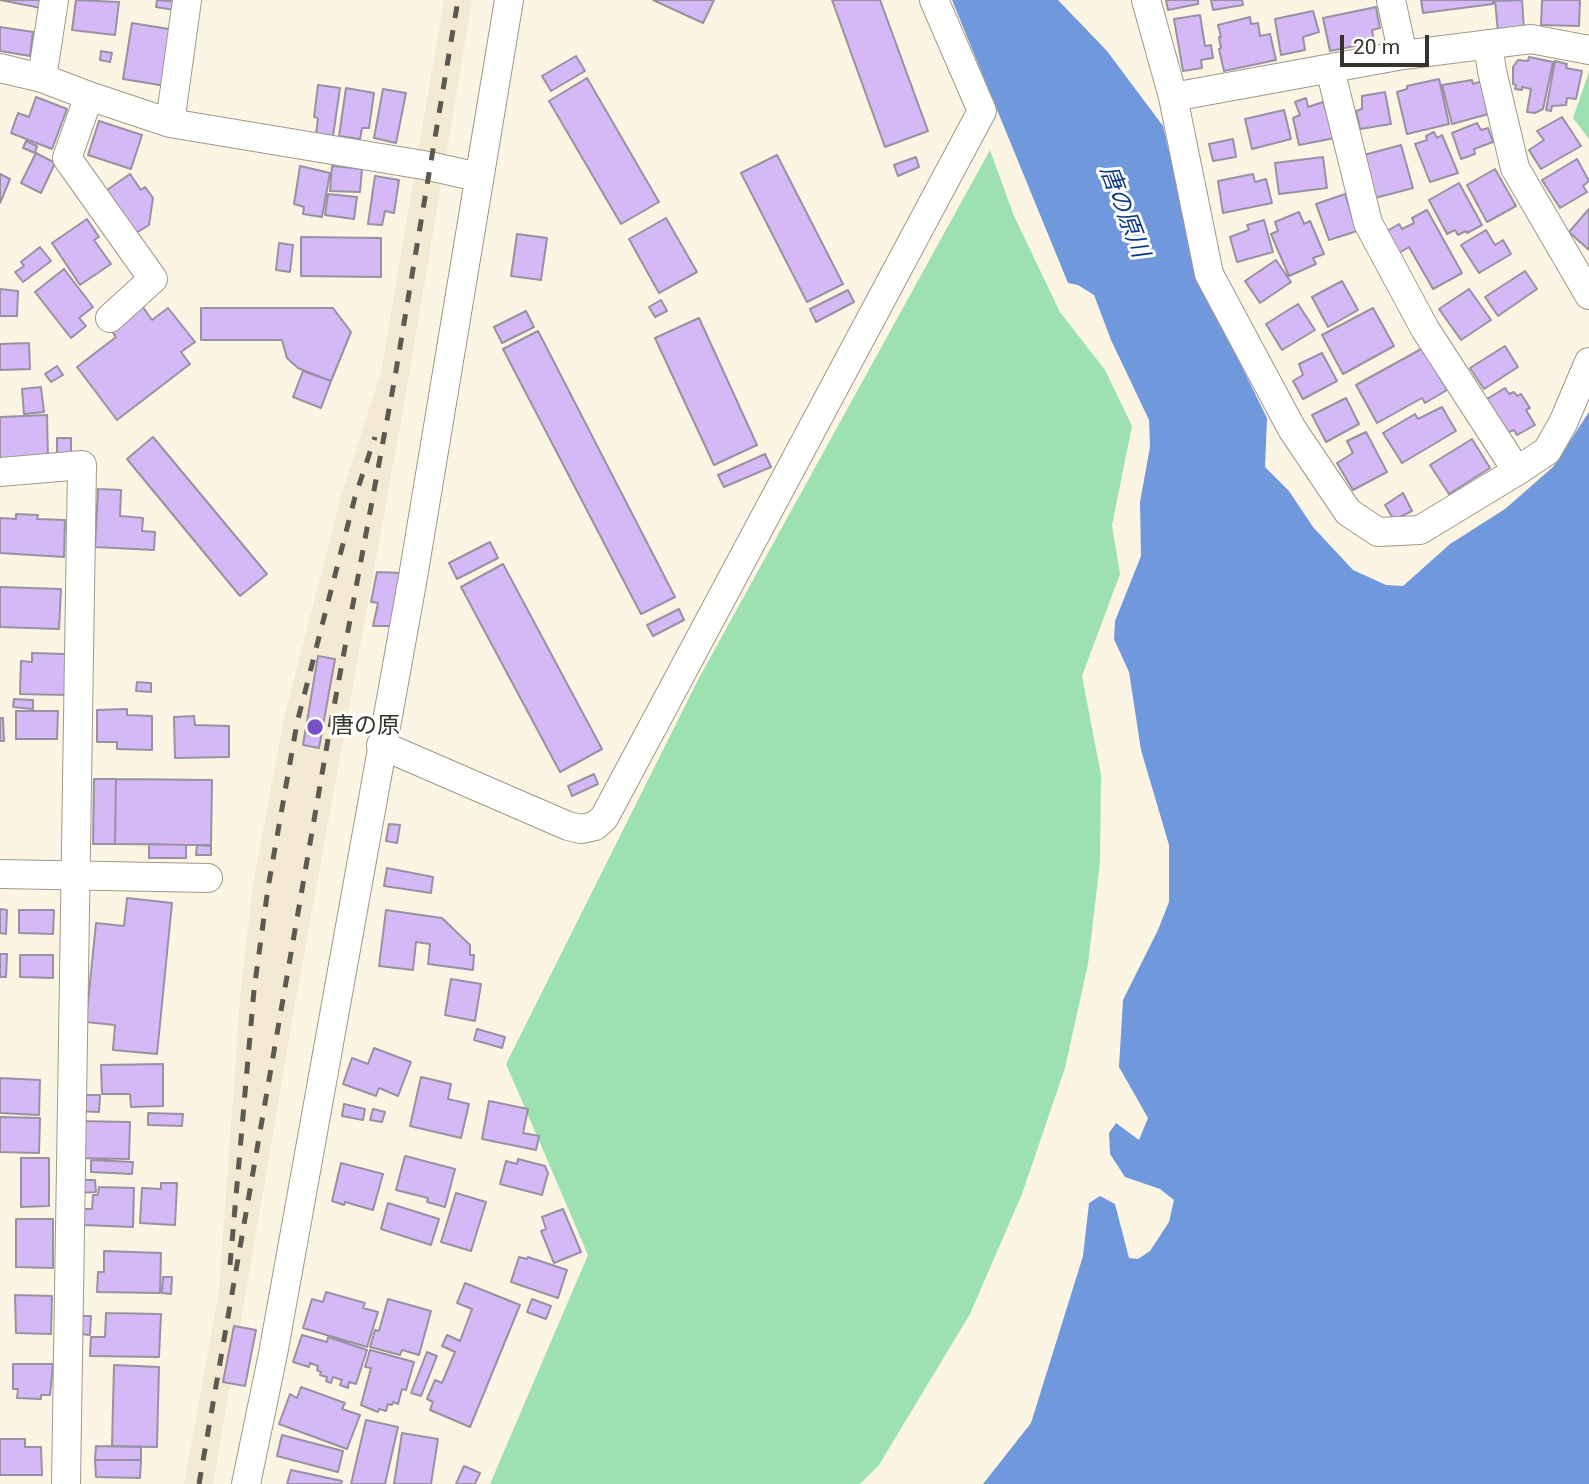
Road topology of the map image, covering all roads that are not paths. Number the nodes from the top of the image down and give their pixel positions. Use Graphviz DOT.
graph roads {
  1 [pos="54,0"];
  2 [pos="187,0"];
  3 [pos="509,0"];
  4 [pos="934,0"];
  5 [pos="1146,0"];
  6 [pos="1391,0"];
  7 [pos="1488,44"];
  8 [pos="1589,50"];
  9 [pos="1403,55"];
  10 [pos="0,68"];
  11 [pos="1330,69"];
  12 [pos="42,78"];
  13 [pos="89,96"];
  14 [pos="1173,97"];
  15 [pos="170,122"];
  16 [pos="478,177"];
  17 [pos="1589,295"];
  18 [pos="110,318"];
  19 [pos="1589,362"];
  20 [pos="1517,471"];
  21 [pos="0,472"];
  22 [pos="381,745"];
  23 [pos="0,874"];
  24 [pos="76,874"];
  25 [pos="208,878"];
  26 [pos="66,1484"];
  27 [pos="246,1484"];
  1 -- 12 [label="street"];
  2 -- 15 [label="street"];
  3 -- 16 [label="street"];
  4 -- 22 [label="street"];
  5 -- 14 [label="street"];
  6 -- 9 [label="street"];
  7 -- 8 [label="street"];
  7 -- 9 [label="street"];
  7 -- 17 [label="street"];
  9 -- 11 [label="street"];
  10 -- 12 [label="street"];
  11 -- 14 [label="street"];
  11 -- 20 [label="street"];
  12 -- 13 [label="street"];
  13 -- 15 [label="street"];
  13 -- 18 [label="street"];
  14 -- 20 [label="street"];
  15 -- 16 [label="street"];
  16 -- 22 [label="street"];
  19 -- 20 [label="street"];
  21 -- 24 [label="street"];
  22 -- 27 [label="street"];
  23 -- 24 [label="street"];
  24 -- 25 [label="street"];
  24 -- 26 [label="street"];
}
